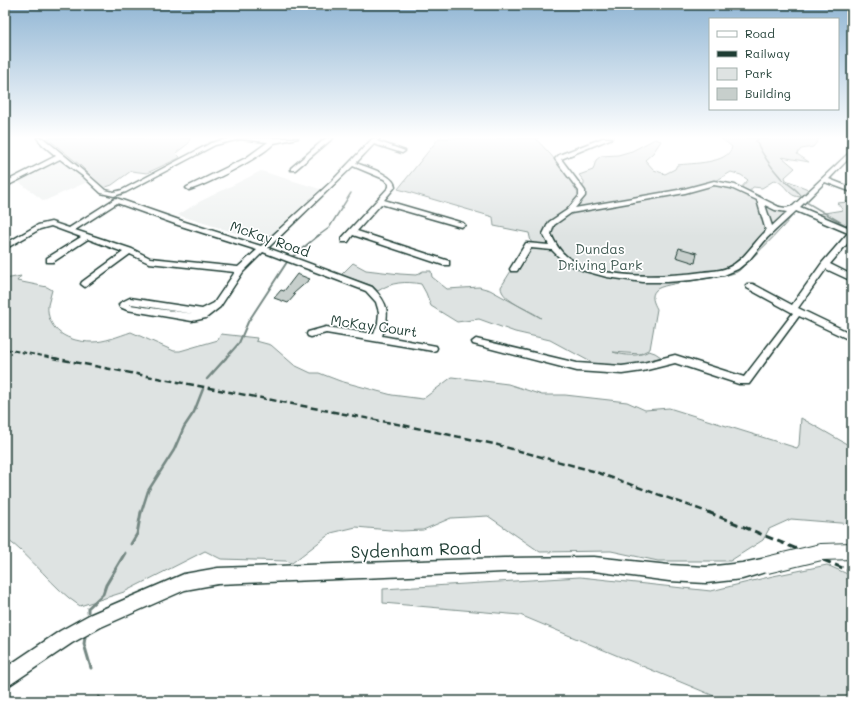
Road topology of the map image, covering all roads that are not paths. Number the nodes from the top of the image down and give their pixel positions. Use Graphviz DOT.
graph roads {
  1 [pos="32,171"];
  2 [pos="79,171"];
  3 [pos="162,171"];
  4 [pos="223,171"];
  5 [pos="345,171"];
  6 [pos="369,171"];
  7 [pos="567,171"];
  8 [pos="834,171"];
  9 [pos="824,179"];
  10 [pos="5,185"];
  11 [pos="189,188"];
  12 [pos="852,190"];
  13 [pos="115,197"];
  14 [pos="760,200"];
  15 [pos="379,201"];
  16 [pos="795,208"];
  17 [pos="569,211"];
  18 [pos="461,225"];
  19 [pos="70,230"];
  20 [pos="770,231"];
  21 [pos="352,232"];
  22 [pos="852,232"];
  23 [pos="86,237"];
  24 [pos="345,240"];
  25 [pos="5,247"];
  26 [pos="553,248"];
  27 [pos="262,249"];
  28 [pos="129,251"];
  29 [pos="50,260"];
  30 [pos="446,263"];
  31 [pos="825,265"];
  32 [pos="514,269"];
  33 [pos="240,270"];
  34 [pos="852,278"];
  35 [pos="85,284"];
  36 [pos="750,286"];
  37 [pos="217,305"];
  38 [pos="795,310"];
  39 [pos="312,334"];
  40 [pos="377,337"];
  41 [pos="852,338"];
  42 [pos="476,342"];
  43 [pos="433,348"];
  44 [pos="852,551"];
  45 [pos="5,678"];
  1 -- 10 [label="street"];
  2 -- 13 [label="street, McKay Road"];
  3 -- 13 [label="street"];
  4 -- 11 [label="street"];
  5 -- 27 [label="street"];
  6 -- 15 [label="street"];
  7 -- 17 [label="street"];
  8 -- 9 [label="street"];
  9 -- 12 [label="street"];
  9 -- 16 [label="street"];
  13 -- 19 [label="street"];
  13 -- 27 [label="street, McKay Road"];
  14 -- 16 [label="street"];
  14 -- 17 [label="street"];
  14 -- 20 [label="street"];
  15 -- 18 [label="street"];
  15 -- 21 [label="street"];
  16 -- 20 [label="street"];
  16 -- 22 [label="street"];
  17 -- 26 [label="street"];
  19 -- 23 [label="street"];
  19 -- 25 [label="street"];
  20 -- 26 [label="street"];
  21 -- 24 [label="street"];
  21 -- 30 [label="street"];
  22 -- 31 [label="street"];
  23 -- 28 [label="street"];
  23 -- 29 [label="street"];
  26 -- 32 [label="street"];
  27 -- 33 [label="street"];
  27 -- 40 [label="street, McKay Road"];
  28 -- 33 [label="street"];
  28 -- 35 [label="street"];
  31 -- 34 [label="street"];
  31 -- 38 [label="street"];
  33 -- 37 [label="street"];
  36 -- 38 [label="street"];
  37 -- 37 [label="street"];
  38 -- 41 [label="street"];
  38 -- 42 [label="street"];
  39 -- 40 [label="street, McKay Court"];
  40 -- 43 [label="street, McKay Court"];
  44 -- 45 [label="main road, Sydenham Road, bridge"];
}
